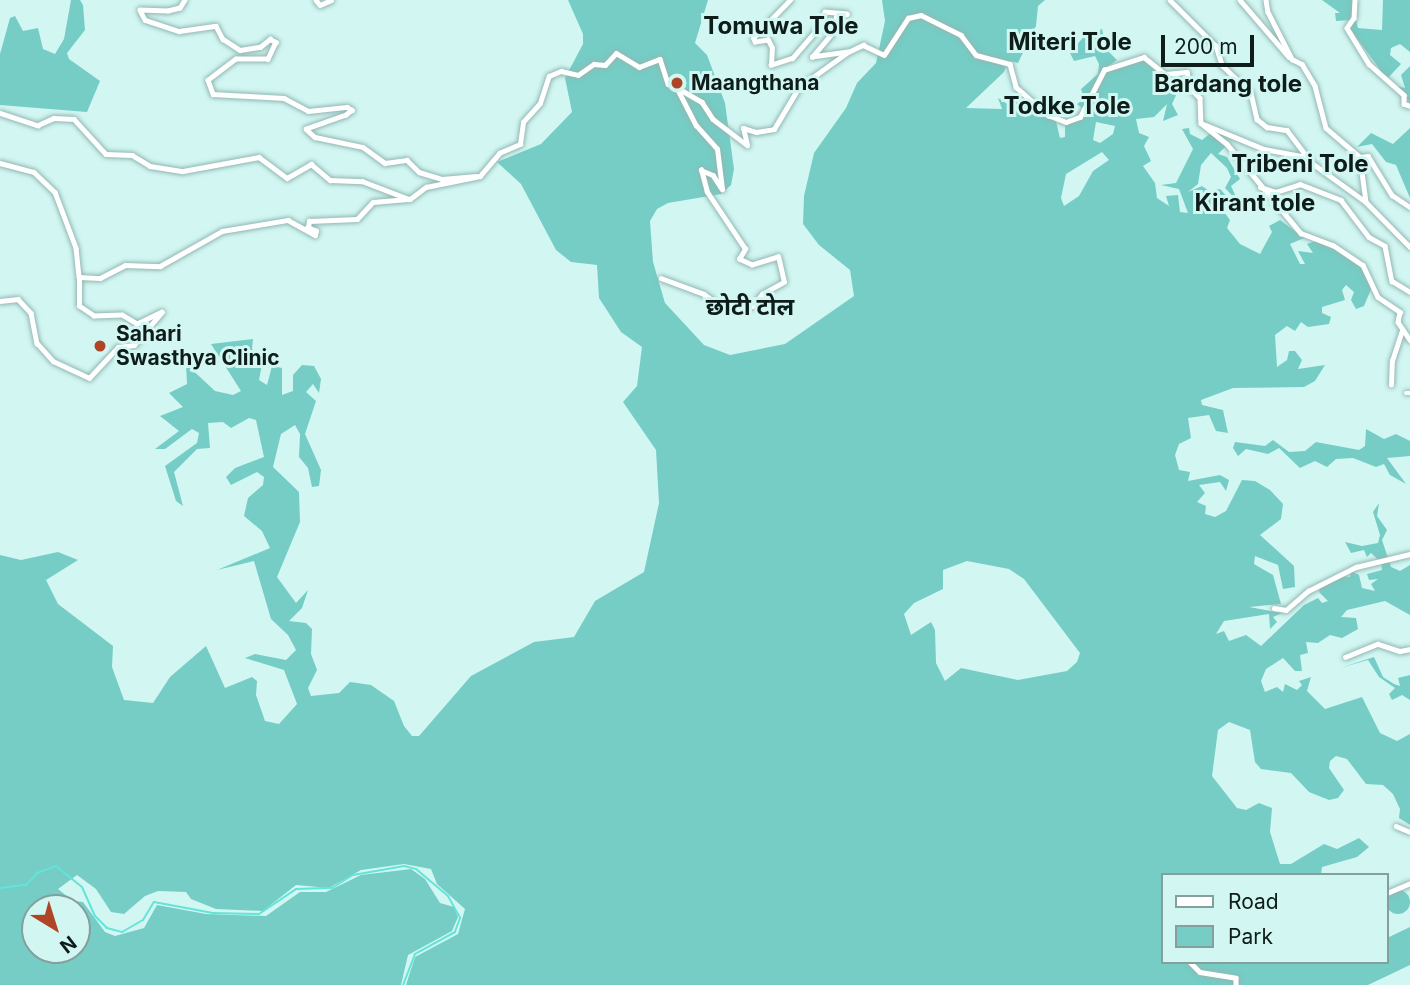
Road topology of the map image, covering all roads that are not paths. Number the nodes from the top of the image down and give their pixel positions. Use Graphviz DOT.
graph roads {
  1 [pos="185,0"];
  2 [pos="316,0"];
  3 [pos="331,0"];
  4 [pos="790,0"];
  5 [pos="1170,0"];
  6 [pos="1240,0"];
  7 [pos="1266,0"];
  8 [pos="1355,0"];
  9 [pos="848,52"];
  10 [pos="1292,59"];
  11 [pos="676,87"];
  12 [pos="1410,106"];
  13 [pos="0,113"];
  14 [pos="1201,123"];
  15 [pos="1307,157"];
  16 [pos="1360,157"];
  17 [pos="0,163"];
  18 [pos="480,176"];
  19 [pos="1259,187"];
  20 [pos="410,199"];
  21 [pos="1366,202"];
  22 [pos="1410,207"];
  23 [pos="1410,247"];
  24 [pos="79,277"];
  25 [pos="661,278"];
  26 [pos="1410,292"];
  27 [pos="0,301"];
  28 [pos="1402,330"];
  29 [pos="1410,340"];
  30 [pos="1391,385"];
  31 [pos="1410,554"];
  32 [pos="1274,608"];
  33 [pos="1410,649"];
  34 [pos="1345,657"];
  35 [pos="1396,826"];
  36 [pos="1410,832"];
  37 [pos="1410,883"];
  38 [pos="1389,892"];
  39 [pos="1192,964"];
  40 [pos="1236,985"];
  1 -- 18 [label="street"];
  2 -- 3 [label="street"];
  4 -- 9 [label="street"];
  5 -- 15 [label="street"];
  6 -- 10 [label="street"];
  7 -- 10 [label="street"];
  8 -- 12 [label="street"];
  9 -- 11 [label="street"];
  9 -- 14 [label="street"];
  10 -- 16 [label="street"];
  11 -- 18 [label="street"];
  11 -- 25 [label="street"];
  13 -- 20 [label="street"];
  14 -- 15 [label="street"];
  14 -- 19 [label="street"];
  15 -- 21 [label="street"];
  16 -- 21 [label="street"];
  16 -- 22 [label="street"];
  17 -- 24 [label="street"];
  18 -- 20 [label="street"];
  19 -- 26 [label="street"];
  19 -- 28 [label="street"];
  20 -- 24 [label="street"];
  21 -- 23 [label="street"];
  24 -- 27 [label="street"];
  28 -- 29 [label="street"];
  28 -- 30 [label="street"];
  31 -- 32 [label="street"];
  33 -- 34 [label="street"];
  35 -- 36 [label="street"];
  37 -- 38 [label="street"];
  39 -- 40 [label="street"];
}
